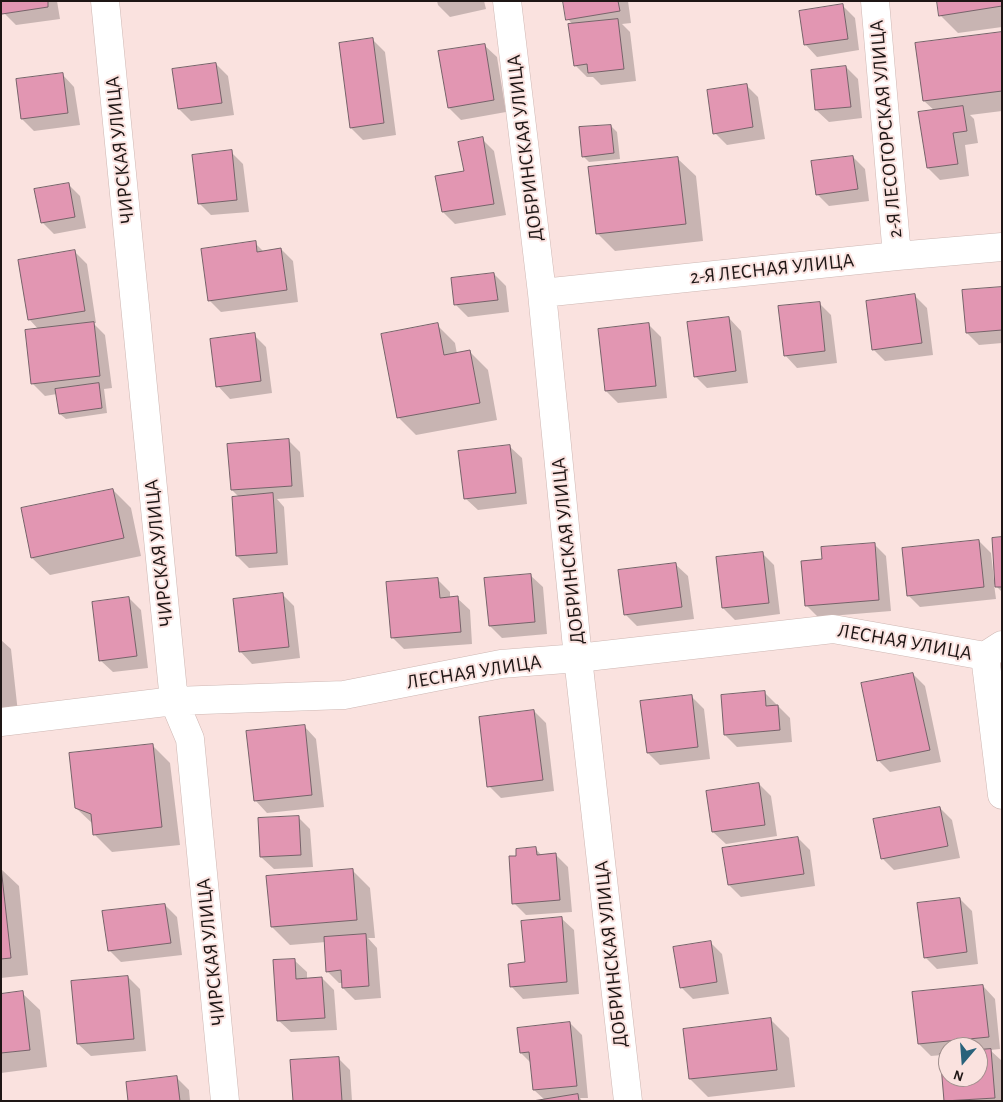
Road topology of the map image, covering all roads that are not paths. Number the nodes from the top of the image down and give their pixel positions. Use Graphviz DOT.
graph roads {
  1 [pos="106,1"];
  2 [pos="507,1"];
  3 [pos="875,1"];
  4 [pos="1002,247"];
  5 [pos="897,256"];
  6 [pos="542,293"];
  7 [pos="993,651"];
  8 [pos="578,658"];
  9 [pos="174,701"];
  10 [pos="1,722"];
  11 [pos="1002,795"];
  12 [pos="225,1101"];
  13 [pos="628,1101"];
  1 -- 9 [label="street, ЧИРСКАЯ УЛИЦА"];
  2 -- 6 [label="street, ДОБРИНСКАЯ УЛИЦА"];
  3 -- 5 [label="street, 2-Я ЛЕСОГОРСКАЯ УЛИЦА"];
  4 -- 5 [label="street, 2-Я ЛЕСНАЯ УЛИЦА"];
  5 -- 6 [label="street, 2-Я ЛЕСНАЯ УЛИЦА"];
  6 -- 8 [label="street, ДОБРИНСКАЯ УЛИЦА"];
  7 -- 8 [label="street, ЛЕСНАЯ УЛИЦА"];
  7 -- 11 [label="street"];
  8 -- 9 [label="street, ЛЕСНАЯ УЛИЦА"];
  8 -- 13 [label="street, ДОБРИНСКАЯ УЛИЦА"];
  9 -- 10 [label="street, ЛЕСНАЯ УЛИЦА"];
  9 -- 12 [label="street, ЧИРСКАЯ УЛИЦА"];
}
